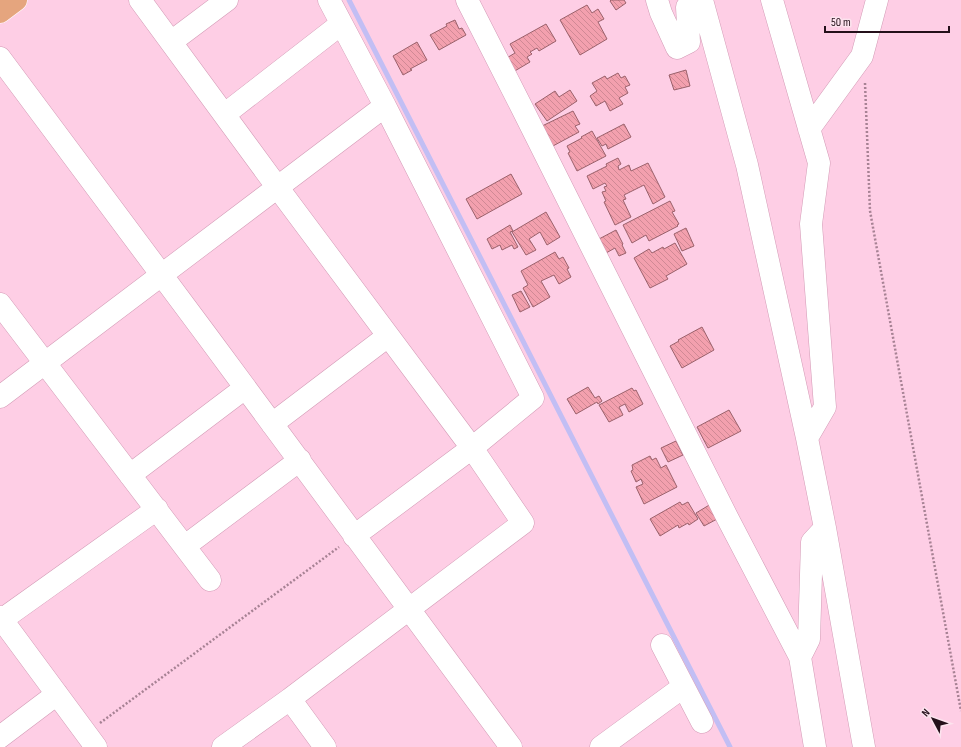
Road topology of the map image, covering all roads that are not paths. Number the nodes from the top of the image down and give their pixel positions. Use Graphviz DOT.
graph roads {
  1 [pos="16,0"];
  2 [pos="140,0"];
  3 [pos="227,0"];
  4 [pos="329,0"];
  5 [pos="466,0"];
  6 [pos="657,0"];
  7 [pos="695,0"];
  8 [pos="702,0"];
  9 [pos="772,0"];
  10 [pos="877,0"];
  11 [pos="0,12"];
  12 [pos="341,24"];
  13 [pos="171,42"];
  14 [pos="0,58"];
  15 [pos="384,106"];
  16 [pos="225,114"];
  17 [pos="809,129"];
  18 [pos="278,188"];
  19 [pos="162,275"];
  20 [pos="0,304"];
  21 [pos="388,336"];
  22 [pos="46,362"];
  23 [pos="245,388"];
  24 [pos="0,397"];
  25 [pos="272,424"];
  26 [pos="806,438"];
  27 [pos="472,448"];
  28 [pos="300,460"];
  29 [pos="130,475"];
  30 [pos="157,509"];
  31 [pos="825,528"];
  32 [pos="354,536"];
  33 [pos="185,546"];
  34 [pos="210,580"];
  35 [pos="410,610"];
  36 [pos="1,620"];
  37 [pos="662,646"];
  38 [pos="800,657"];
  39 [pos="683,687"];
  40 [pos="57,694"];
  41 [pos="290,699"];
  42 [pos="702,722"];
  43 [pos="0,737"];
  44 [pos="91,740"];
  45 [pos="222,747"];
  46 [pos="325,747"];
  47 [pos="511,747"];
  48 [pos="601,747"];
  49 [pos="815,747"];
  50 [pos="864,747"];
  1 -- 11 [label="main road"];
  2 -- 13 [label="street"];
  3 -- 13 [label="street"];
  4 -- 12 [label="street"];
  5 -- 38 [label="street"];
  6 -- 7 [label="street"];
  8 -- 26 [label="street"];
  9 -- 17 [label="street"];
  10 -- 17 [label="street"];
  12 -- 15 [label="street"];
  12 -- 16 [label="street"];
  13 -- 16 [label="street"];
  14 -- 19 [label="street"];
  15 -- 18 [label="street"];
  15 -- 27 [label="street"];
  16 -- 18 [label="street"];
  17 -- 26 [label="street"];
  18 -- 19 [label="street"];
  18 -- 21 [label="street"];
  19 -- 22 [label="street"];
  19 -- 23 [label="street"];
  20 -- 22 [label="street"];
  21 -- 25 [label="street"];
  21 -- 27 [label="street"];
  22 -- 24 [label="street"];
  22 -- 29 [label="street"];
  23 -- 25 [label="street"];
  23 -- 29 [label="street"];
  25 -- 28 [label="street"];
  26 -- 31 [label="street"];
  27 -- 32 [label="street"];
  27 -- 35 [label="street"];
  28 -- 32 [label="street"];
  28 -- 33 [label="street"];
  29 -- 30 [label="street"];
  30 -- 33 [label="street"];
  30 -- 36 [label="street"];
  31 -- 38 [label="street"];
  31 -- 50 [label="street"];
  32 -- 35 [label="street"];
  33 -- 34 [label="street"];
  35 -- 41 [label="street"];
  35 -- 47 [label="street"];
  36 -- 40 [label="street"];
  37 -- 39 [label="street"];
  38 -- 49 [label="street"];
  39 -- 42 [label="street"];
  39 -- 48 [label="street"];
  40 -- 43 [label="street"];
  40 -- 44 [label="street"];
  41 -- 45 [label="street"];
  41 -- 46 [label="street"];
}
